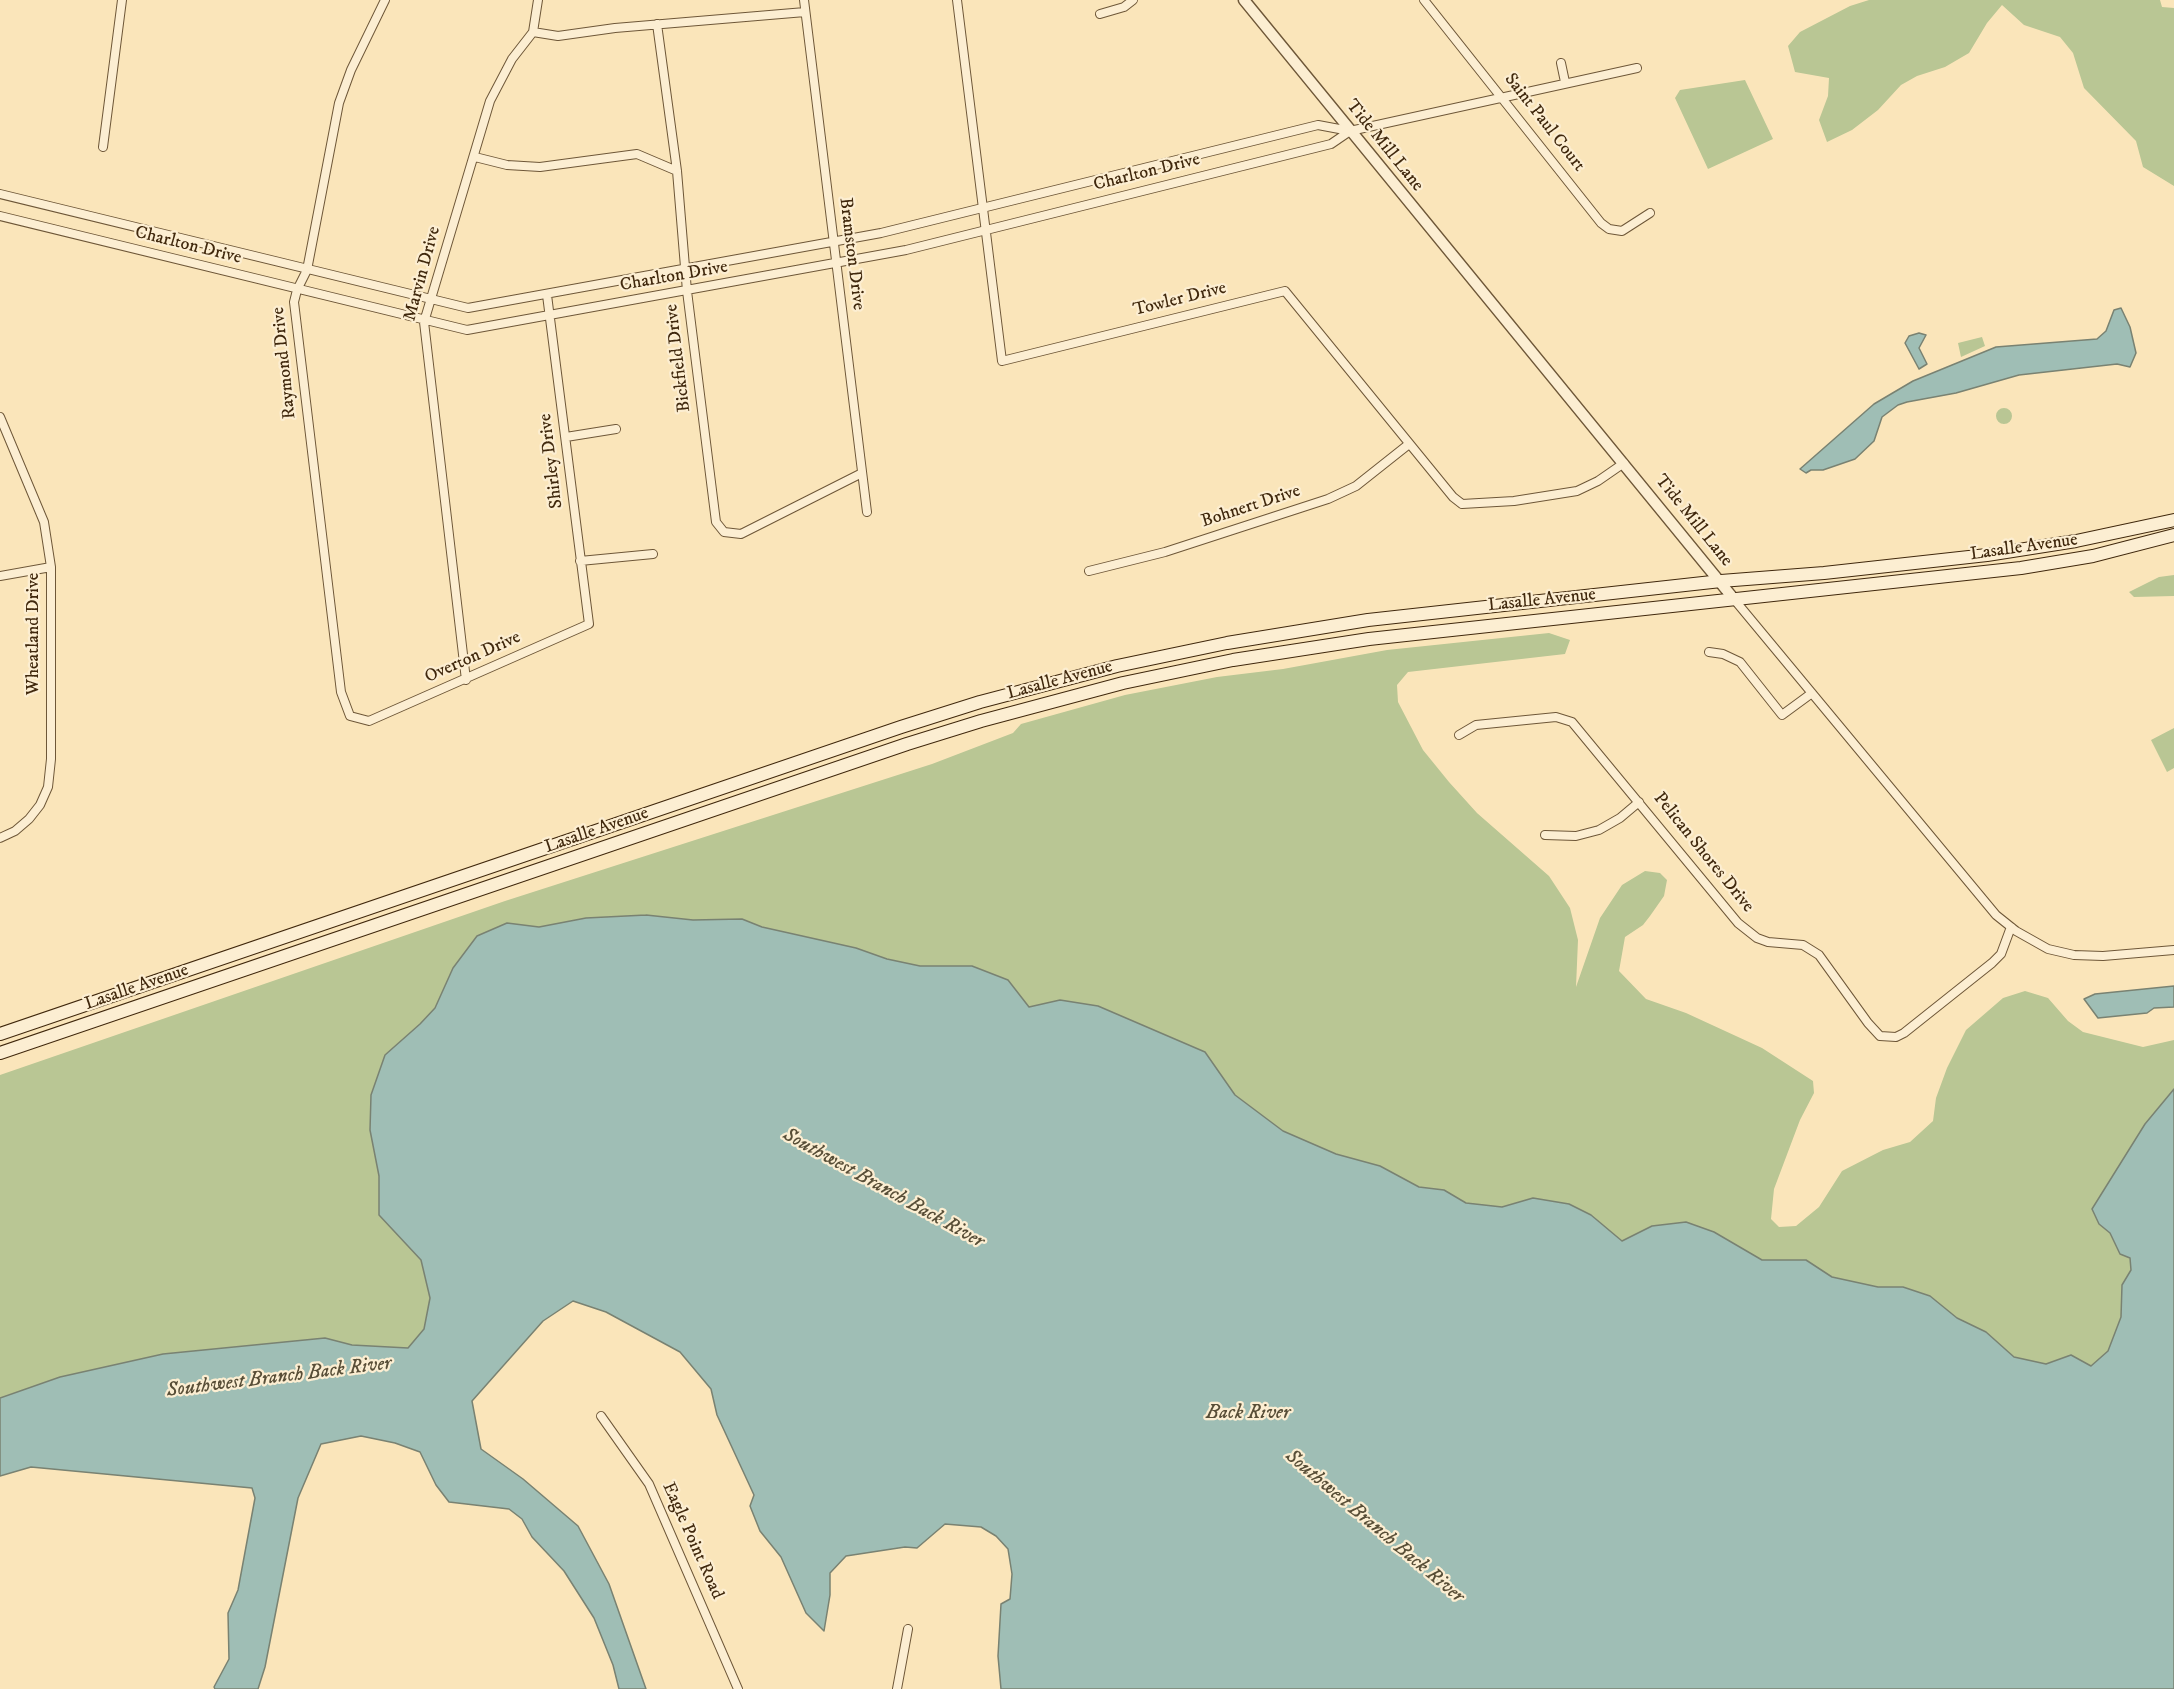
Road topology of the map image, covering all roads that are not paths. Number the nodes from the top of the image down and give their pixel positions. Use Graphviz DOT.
graph roads {
  1 [pos="122,0"];
  2 [pos="385,0"];
  3 [pos="538,0"];
  4 [pos="804,0"];
  5 [pos="957,0"];
  6 [pos="1133,0"];
  7 [pos="1244,0"];
  8 [pos="1424,0"];
  9 [pos="805,12"];
  10 [pos="1100,14"];
  11 [pos="657,24"];
  12 [pos="533,32"];
  13 [pos="1562,63"];
  14 [pos="1637,68"];
  15 [pos="1565,82"];
  16 [pos="1504,98"];
  17 [pos="1350,131"];
  18 [pos="104,147"];
  19 [pos="475,157"];
  20 [pos="677,171"];
  21 [pos="0,194"];
  22 [pos="982,208"];
  23 [pos="1650,213"];
  24 [pos="0,216"];
  25 [pos="985,230"];
  26 [pos="832,242"];
  27 [pos="836,264"];
  28 [pos="685,269"];
  29 [pos="307,270"];
  30 [pos="297,290"];
  31 [pos="687,291"];
  32 [pos="547,295"];
  33 [pos="430,300"];
  34 [pos="551,316"];
  35 [pos="424,322"];
  36 [pos="0,417"];
  37 [pos="616,429"];
  38 [pos="566,437"];
  39 [pos="1409,444"];
  40 [pos="1624,463"];
  41 [pos="862,473"];
  42 [pos="867,512"];
  43 [pos="2174,520"];
  44 [pos="2174,535"];
  45 [pos="653,554"];
  46 [pos="580,561"];
  47 [pos="51,567"];
  48 [pos="1089,571"];
  49 [pos="0,576"];
  50 [pos="1721,581"];
  51 [pos="1733,598"];
  52 [pos="589,624"];
  53 [pos="1710,652"];
  54 [pos="466,680"];
  55 [pos="1812,693"];
  56 [pos="369,721"];
  57 [pos="1459,735"];
  58 [pos="1639,802"];
  59 [pos="1545,835"];
  60 [pos="0,838"];
  61 [pos="2011,927"];
  62 [pos="2174,950"];
  63 [pos="0,1035"];
  64 [pos="0,1053"];
  65 [pos="601,1416"];
  66 [pos="908,1629"];
  67 [pos="738,1689"];
  68 [pos="897,1689"];
  1 -- 18 [label="street"];
  2 -- 29 [label="street, Raymond Drive"];
  3 -- 12 [label="street, Marvin Drive"];
  4 -- 9 [label="street, Bramston Drive"];
  5 -- 22 [label="street, Towler Drive"];
  6 -- 10 [label="street"];
  7 -- 17 [label="street, Tide Mill Lane"];
  8 -- 16 [label="street, Saint Paul Court"];
  9 -- 11 [label="street"];
  9 -- 26 [label="street, Bramston Drive"];
  11 -- 12 [label="street"];
  11 -- 20 [label="street, Bickfield Drive"];
  12 -- 19 [label="street, Marvin Drive"];
  13 -- 15 [label="street"];
  14 -- 15 [label="street, Charlton Drive"];
  15 -- 16 [label="street, Charlton Drive"];
  16 -- 17 [label="street, Charlton Drive"];
  16 -- 23 [label="street, Saint Paul Court"];
  17 -- 22 [label="street, Charlton Drive"];
  17 -- 25 [label="street, Charlton Drive"];
  17 -- 40 [label="street, Tide Mill Lane"];
  19 -- 20 [label="street"];
  19 -- 33 [label="street, Marvin Drive"];
  20 -- 28 [label="street, Bickfield Drive"];
  21 -- 29 [label="street, Charlton Drive"];
  22 -- 25 [label="street, Towler Drive"];
  22 -- 26 [label="street, Charlton Drive"];
  24 -- 30 [label="street, Charlton Drive"];
  25 -- 27 [label="street, Charlton Drive"];
  25 -- 39 [label="street, Towler Drive"];
  26 -- 27 [label="street, Bramston Drive"];
  26 -- 28 [label="street, Charlton Drive"];
  27 -- 31 [label="street, Charlton Drive"];
  27 -- 41 [label="street, Bramston Drive"];
  28 -- 31 [label="street, Bickfield Drive"];
  28 -- 32 [label="street, Charlton Drive"];
  29 -- 30 [label="street, Raymond Drive"];
  29 -- 33 [label="street, Charlton Drive"];
  30 -- 35 [label="street, Charlton Drive"];
  30 -- 56 [label="street, Raymond Drive"];
  31 -- 34 [label="street, Charlton Drive"];
  31 -- 41 [label="street, Bickfield Drive"];
  32 -- 33 [label="street, Charlton Drive"];
  32 -- 34 [label="street, Shirley Drive"];
  33 -- 35 [label="street, Marvin Drive"];
  34 -- 35 [label="street, Charlton Drive"];
  34 -- 38 [label="street, Shirley Drive"];
  35 -- 54 [label="street, Marvin Drive"];
  36 -- 47 [label="street, Wheatland Drive"];
  37 -- 38 [label="street"];
  38 -- 46 [label="street, Shirley Drive"];
  39 -- 40 [label="street, Towler Drive"];
  39 -- 48 [label="street, Bohnert Drive"];
  40 -- 50 [label="street, Tide Mill Lane"];
  41 -- 42 [label="street, Bramston Drive"];
  43 -- 50 [label="main road, Lasalle Avenue"];
  44 -- 51 [label="main road, Lasalle Avenue"];
  45 -- 46 [label="street"];
  46 -- 52 [label="street, Shirley Drive"];
  47 -- 49 [label="street"];
  47 -- 60 [label="street, Wheatland Drive"];
  50 -- 51 [label="street, Tide Mill Lane"];
  50 -- 63 [label="main road, Lasalle Avenue"];
  51 -- 55 [label="street, Tide Mill Lane"];
  51 -- 64 [label="main road, Lasalle Avenue"];
  52 -- 54 [label="street, Overton Drive"];
  53 -- 55 [label="street"];
  54 -- 56 [label="street, Overton Drive"];
  55 -- 61 [label="street, Tide Mill Lane"];
  57 -- 58 [label="street, Pelican Shores Drive"];
  58 -- 59 [label="street"];
  58 -- 61 [label="street, Pelican Shores Drive"];
  61 -- 62 [label="street, Tide Mill Lane"];
  65 -- 67 [label="street, Eagle Point Road"];
  66 -- 68 [label="street"];
}
